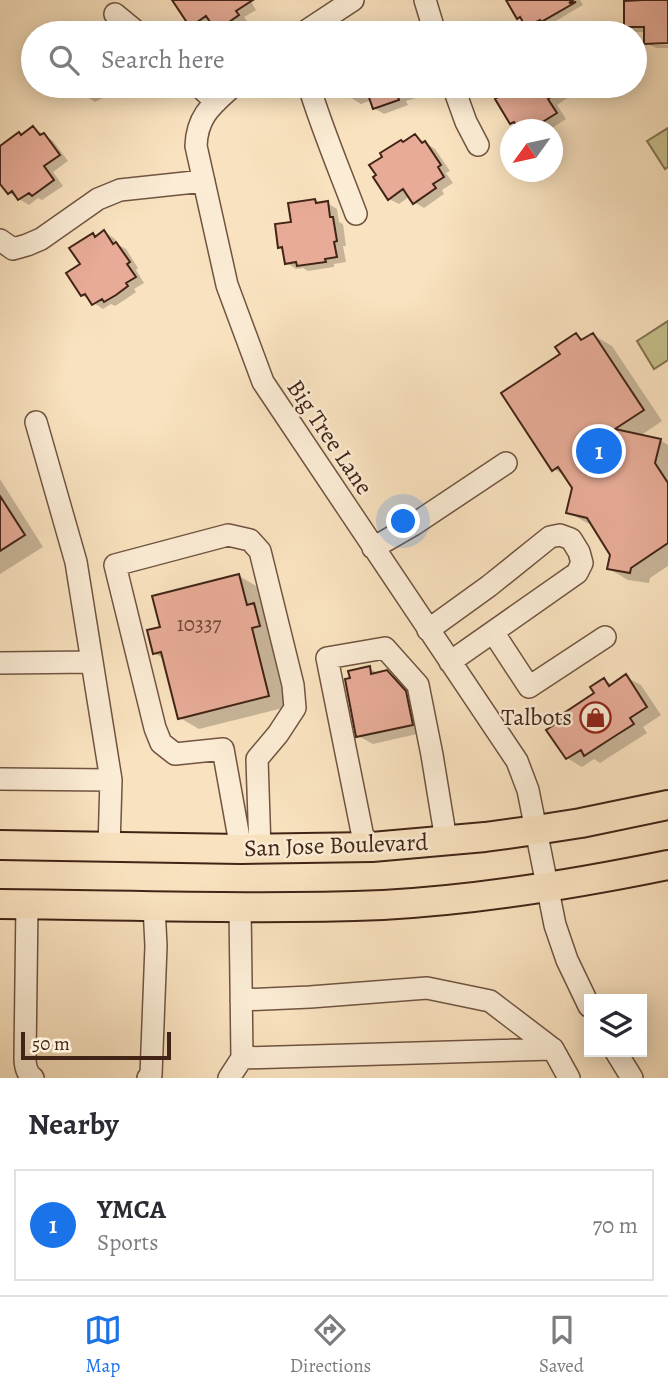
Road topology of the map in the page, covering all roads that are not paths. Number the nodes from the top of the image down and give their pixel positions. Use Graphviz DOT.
graph roads {
  1 [pos="353,0"];
  2 [pos="425,0"];
  3 [pos="115,14"];
  4 [pos="123,21"];
  5 [pos="321,21"];
  6 [pos="432,21"];
  7 [pos="212,98"];
  8 [pos="220,98"];
  9 [pos="313,98"];
  10 [pos="457,98"];
  11 [pos="216,102"];
  12 [pos="478,145"];
  13 [pos="204,181"];
  14 [pos="356,214"];
  15 [pos="0,240"];
  16 [pos="36,422"];
  17 [pos="506,463"];
  18 [pos="373,548"];
  19 [pos="428,630"];
  20 [pos="493,632"];
  21 [pos="606,637"];
  22 [pos="92,662"];
  23 [pos="450,662"];
  24 [pos="0,663"];
  25 [pos="0,779"];
  26 [pos="111,780"];
  27 [pos="668,805"];
  28 [pos="536,830"];
  29 [pos="446,840"];
  30 [pos="109,847"];
  31 [pos="365,847"];
  32 [pos="251,849"];
  33 [pos="6,850"];
  34 [pos="668,865"];
  35 [pos="547,887"];
  36 [pos="13,904"];
  37 [pos="155,906"];
  38 [pos="240,907"];
  39 [pos="584,996"];
  40 [pos="241,1000"];
  41 [pos="553,1049"];
  42 [pos="619,1057"];
  43 [pos="242,1059"];
  44 [pos="149,1076"];
  45 [pos="33,1078"];
  46 [pos="229,1078"];
  47 [pos="569,1078"];
  48 [pos="632,1078"];
  1 -- 5 [label="street"];
  2 -- 6 [label="street"];
  3 -- 4 [label="street"];
  7 -- 11 [label="street"];
  8 -- 11 [label="street, Big Tree Lane"];
  9 -- 14 [label="street"];
  10 -- 12 [label="street"];
  11 -- 13 [label="street, Big Tree Lane"];
  13 -- 15 [label="street"];
  13 -- 18 [label="street, Big Tree Lane"];
  16 -- 22 [label="street"];
  17 -- 18 [label="street"];
  18 -- 19 [label="street, Big Tree Lane"];
  19 -- 20 [label="street"];
  19 -- 23 [label="street, Big Tree Lane"];
  20 -- 21 [label="street"];
  20 -- 23 [label="street"];
  22 -- 24 [label="street"];
  22 -- 26 [label="street"];
  23 -- 28 [label="street, Big Tree Lane"];
  25 -- 26 [label="street"];
  26 -- 30 [label="street"];
  27 -- 28 [label="main road, San Jose Boulevard"];
  28 -- 29 [label="main road, San Jose Boulevard"];
  28 -- 35 [label="street, Big Tree Lane"];
  29 -- 31 [label="main road, San Jose Boulevard"];
  29 -- 31 [label="street"];
  30 -- 32 [label="main road, San Jose Boulevard"];
  30 -- 33 [label="main road, San Jose Boulevard"];
  31 -- 32 [label="main road, San Jose Boulevard"];
  32 -- 32 [label="street"];
  34 -- 35 [label="main road"];
  35 -- 38 [label="main road"];
  35 -- 39 [label="street, Big Tree Lane"];
  36 -- 37 [label="main road"];
  36 -- 45 [label="street"];
  37 -- 38 [label="main road"];
  37 -- 44 [label="street"];
  38 -- 40 [label="street"];
  40 -- 41 [label="street"];
  40 -- 43 [label="street"];
  41 -- 43 [label="street"];
  41 -- 47 [label="street"];
  42 -- 48 [label="street"];
  43 -- 46 [label="street"];
}
